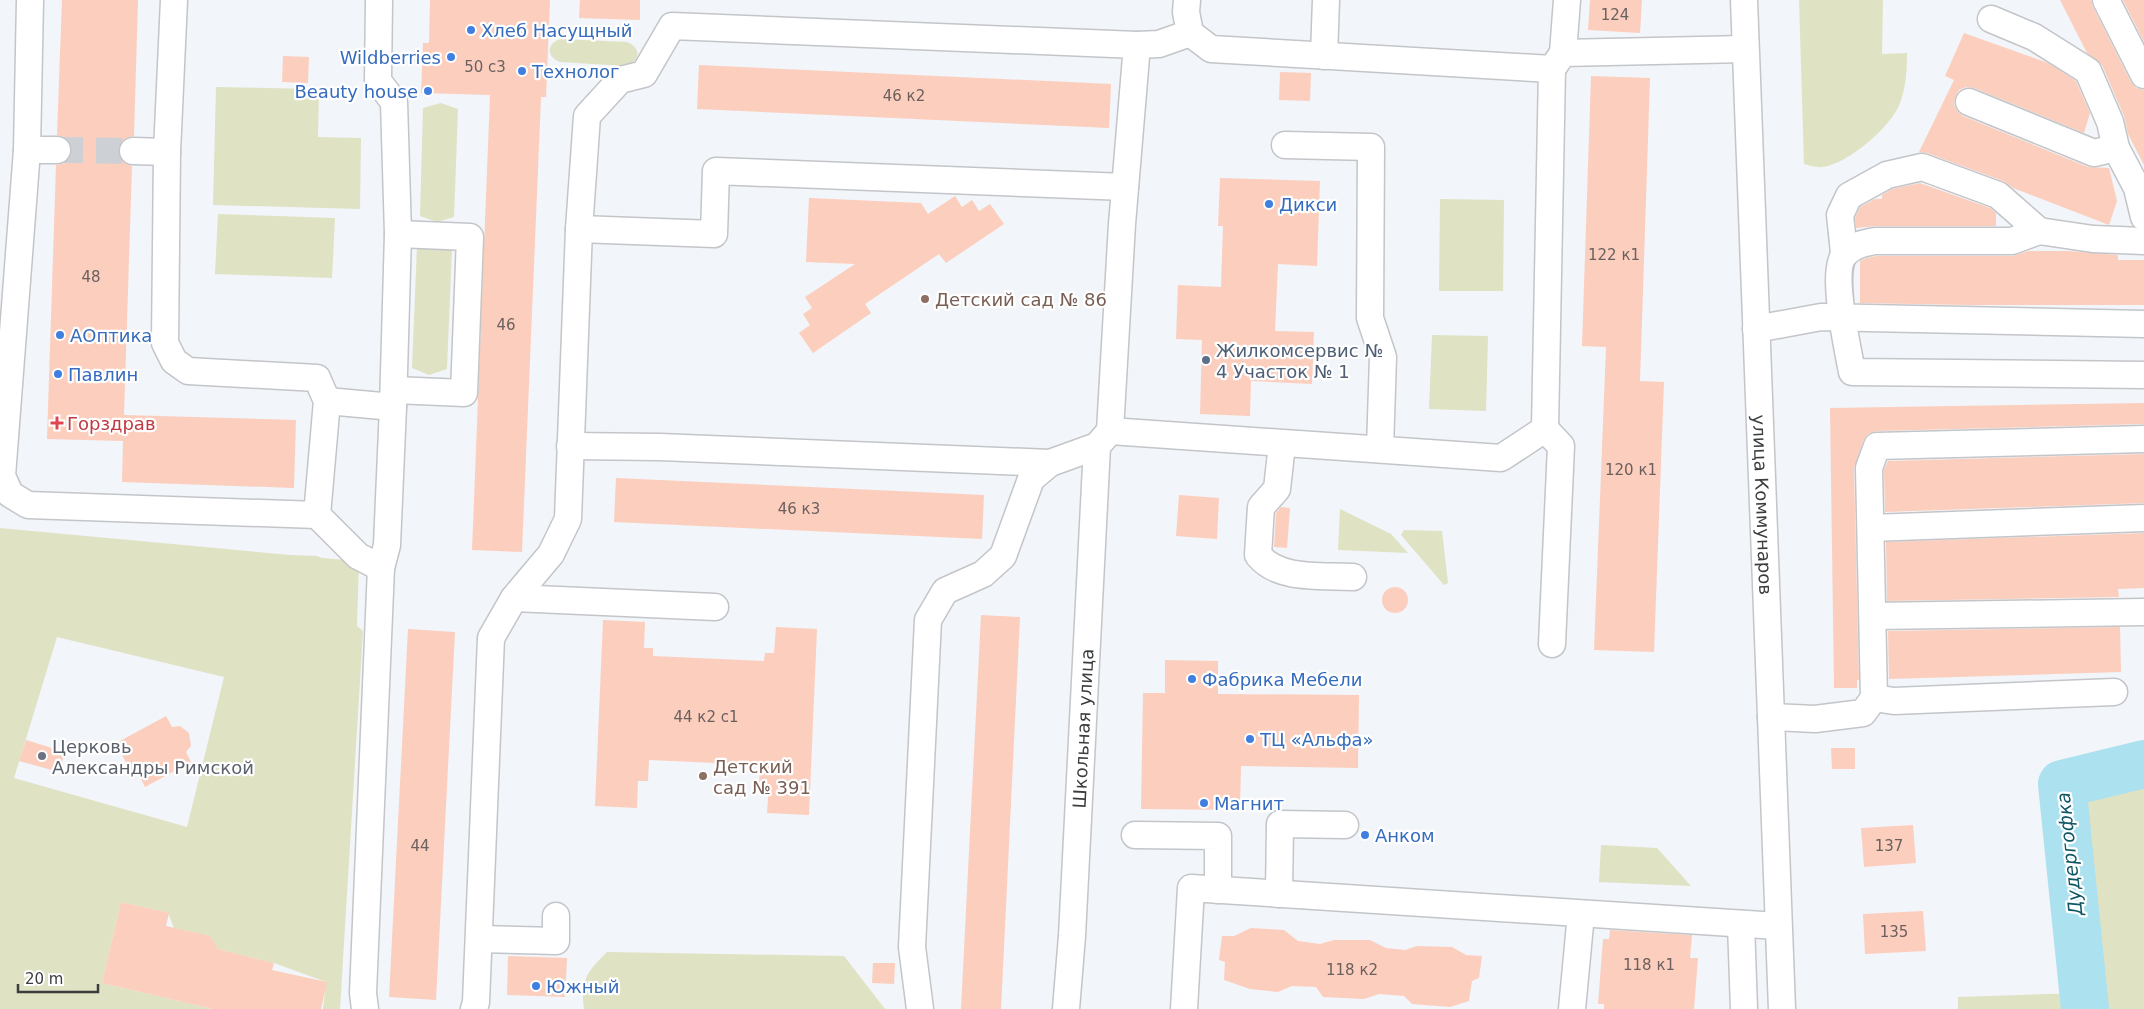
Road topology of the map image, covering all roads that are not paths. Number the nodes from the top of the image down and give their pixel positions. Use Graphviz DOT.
graph roads {
  1 [pos="30,0"];
  2 [pos="174,0"];
  3 [pos="379,0"];
  4 [pos="1187,0"];
  5 [pos="1326,0"];
  6 [pos="1567,0"];
  7 [pos="1744,0"];
  8 [pos="2106,0"];
  9 [pos="1991,19"];
  10 [pos="1190,33"];
  11 [pos="1137,45"];
  12 [pos="1746,49"];
  13 [pos="1324,56"];
  14 [pos="1558,61"];
  15 [pos="2144,75"];
  16 [pos="1969,102"];
  17 [pos="1285,144"];
  18 [pos="2116,148"];
  19 [pos="26,150"];
  20 [pos="57,150"];
  21 [pos="133,151"];
  22 [pos="167,152"];
  23 [pos="1125,187"];
  24 [pos="2144,217"];
  25 [pos="579,229"];
  26 [pos="2039,231"];
  27 [pos="398,234"];
  28 [pos="2144,242"];
  29 [pos="1844,254"];
  30 [pos="1842,318"];
  31 [pos="2144,324"];
  32 [pos="1756,329"];
  33 [pos="2144,375"];
  34 [pos="393,398"];
  35 [pos="327,401"];
  36 [pos="1546,429"];
  37 [pos="1104,439"];
  38 [pos="2144,439"];
  39 [pos="1282,444"];
  40 [pos="570,446"];
  41 [pos="1380,448"];
  42 [pos="1050,463"];
  43 [pos="317,514"];
  44 [pos="2144,518"];
  45 [pos="1871,528"];
  46 [pos="381,568"];
  47 [pos="1353,577"];
  48 [pos="514,598"];
  49 [pos="715,607"];
  50 [pos="2144,612"];
  51 [pos="1873,616"];
  52 [pos="1552,644"];
  53 [pos="2114,692"];
  54 [pos="1874,698"];
  55 [pos="1771,718"];
  56 [pos="1345,825"];
  57 [pos="1135,835"];
  58 [pos="1218,890"];
  59 [pos="1279,894"];
  60 [pos="1581,914"];
  61 [pos="556,916"];
  62 [pos="1741,924"];
  63 [pos="1778,926"];
  64 [pos="480,939"];
  65 [pos="365,1009"];
  66 [pos="474,1009"];
  67 [pos="920,1009"];
  68 [pos="1066,1009"];
  69 [pos="1184,1009"];
  70 [pos="1572,1009"];
  71 [pos="1744,1009"];
  72 [pos="1782,1009"];
  1 -- 19 [label="street"];
  2 -- 22 [label="street"];
  3 -- 27 [label="street"];
  4 -- 10 [label="street"];
  5 -- 13 [label="street"];
  6 -- 14 [label="street"];
  7 -- 12 [label="street, улица Коммунаров"];
  8 -- 15 [label="street"];
  9 -- 18 [label="street"];
  10 -- 11 [label="street"];
  10 -- 13 [label="street"];
  11 -- 23 [label="street, Школьная улица"];
  11 -- 25 [label="street"];
  12 -- 14 [label="street"];
  12 -- 32 [label="street, улица Коммунаров"];
  13 -- 14 [label="street"];
  14 -- 36 [label="street"];
  16 -- 18 [label="street"];
  17 -- 41 [label="street"];
  18 -- 24 [label="street"];
  19 -- 20 [label="street"];
  19 -- 43 [label="street"];
  21 -- 22 [label="street"];
  22 -- 35 [label="street"];
  23 -- 25 [label="street"];
  23 -- 37 [label="street, Школьная улица"];
  25 -- 40 [label="street"];
  26 -- 28 [label="street"];
  26 -- 29 [label="street"];
  26 -- 29 [label="street"];
  27 -- 34 [label="street"];
  27 -- 34 [label="street"];
  29 -- 30 [label="street"];
  30 -- 31 [label="street"];
  30 -- 32 [label="street"];
  30 -- 33 [label="street"];
  32 -- 55 [label="street, улица Коммунаров"];
  34 -- 35 [label="street"];
  34 -- 46 [label="street"];
  35 -- 43 [label="street"];
  36 -- 41 [label="street"];
  36 -- 52 [label="street"];
  37 -- 39 [label="street"];
  37 -- 42 [label="street"];
  37 -- 68 [label="street, Школьная улица"];
  38 -- 45 [label="street"];
  39 -- 41 [label="street"];
  39 -- 47 [label="street"];
  40 -- 42 [label="street"];
  40 -- 48 [label="street"];
  42 -- 67 [label="street"];
  43 -- 46 [label="street"];
  44 -- 45 [label="street"];
  45 -- 51 [label="street"];
  46 -- 65 [label="street"];
  48 -- 49 [label="street"];
  48 -- 64 [label="street"];
  50 -- 51 [label="street"];
  51 -- 54 [label="street"];
  53 -- 54 [label="street"];
  54 -- 55 [label="street"];
  55 -- 63 [label="street, улица Коммунаров"];
  56 -- 59 [label="street"];
  57 -- 58 [label="street"];
  58 -- 59 [label="street"];
  58 -- 69 [label="street"];
  59 -- 60 [label="street"];
  60 -- 62 [label="street"];
  60 -- 70 [label="street"];
  61 -- 64 [label="street"];
  62 -- 63 [label="street"];
  62 -- 71 [label="street"];
  63 -- 72 [label="street, улица Коммунаров"];
  64 -- 66 [label="street"];
}
